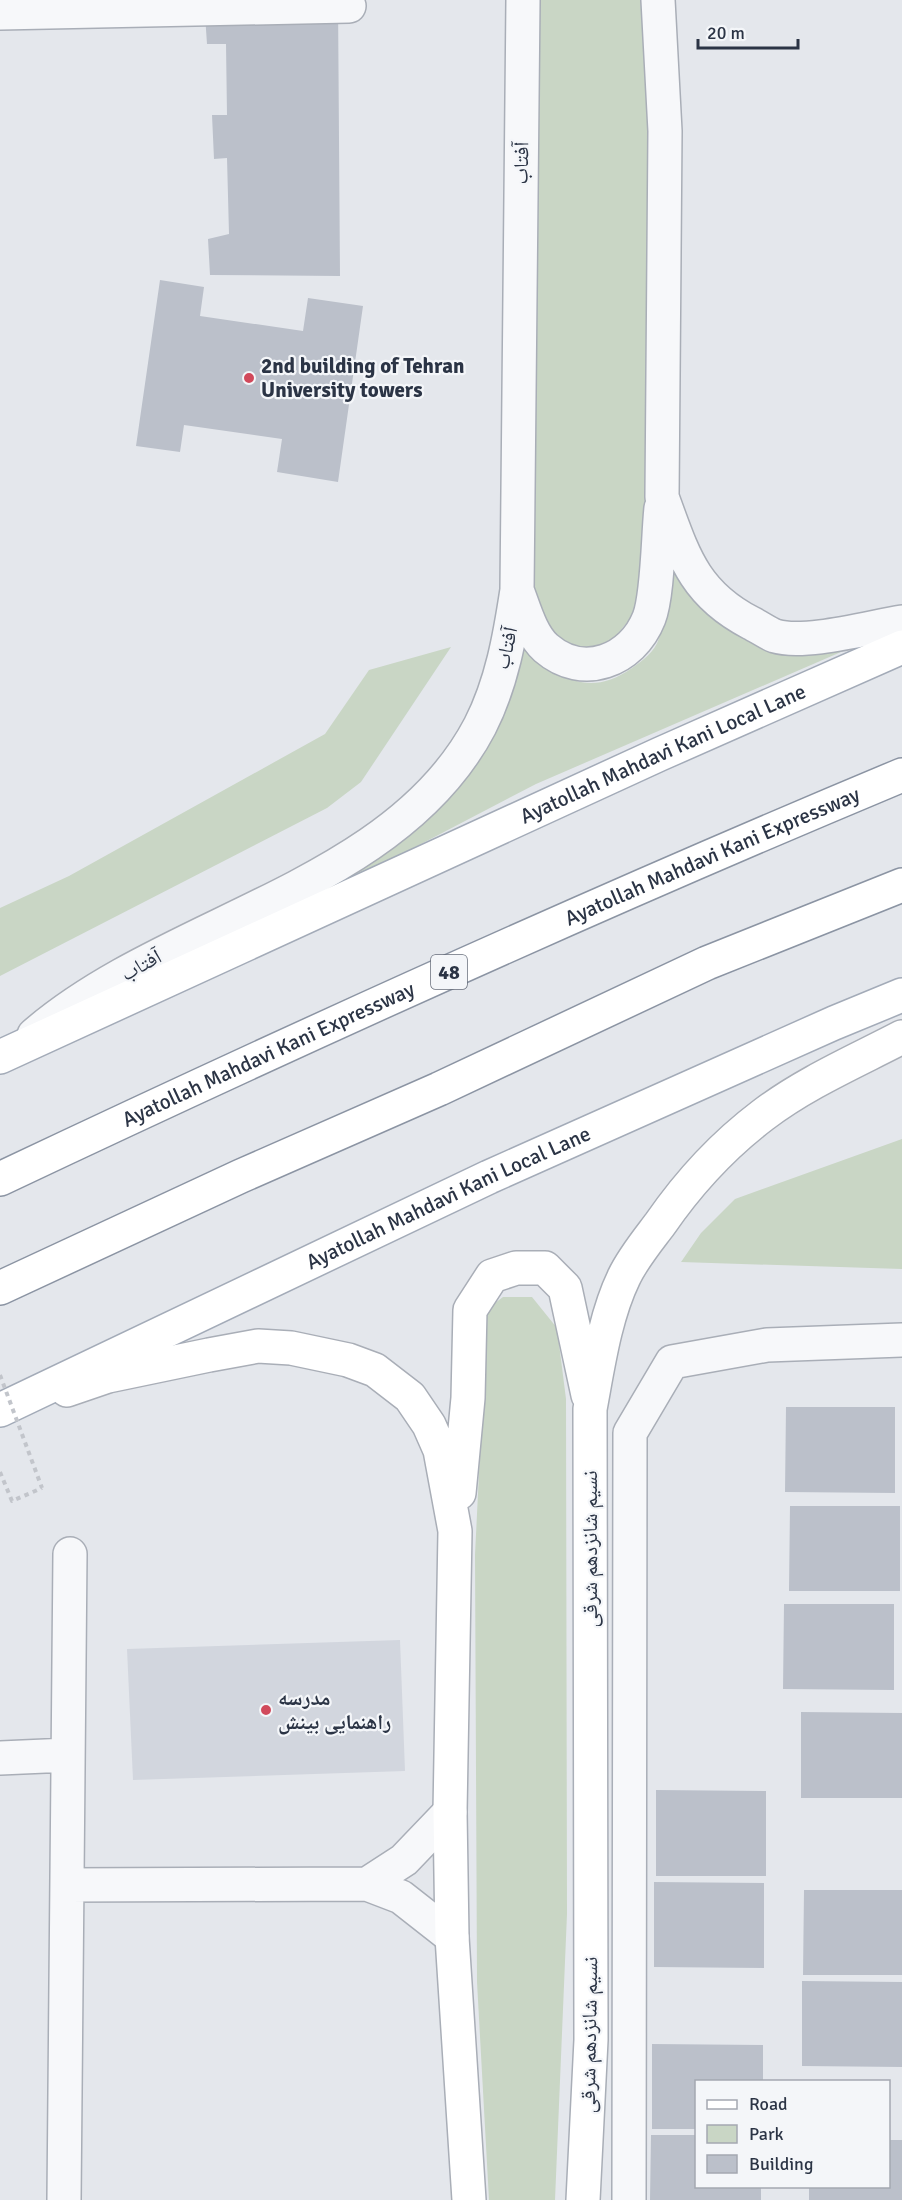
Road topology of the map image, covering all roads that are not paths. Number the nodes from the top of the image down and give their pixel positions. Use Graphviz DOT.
graph roads {
  1 [pos="523,0"];
  2 [pos="658,0"];
  3 [pos="349,6"];
  4 [pos="0,13"];
  5 [pos="662,497"];
  6 [pos="516,590"];
  7 [pos="902,622"];
  8 [pos="902,647"];
  9 [pos="902,775"];
  10 [pos="902,885"];
  11 [pos="902,995"];
  12 [pos="902,1037"];
  13 [pos="11,1052"];
  14 [pos="0,1179"];
  15 [pos="0,1288"];
  16 [pos="902,1340"];
  17 [pos="590,1409"];
  18 [pos="0,1412"];
  19 [pos="455,1531"];
  20 [pos="70,1554"];
  21 [pos="68,1755"];
  22 [pos="0,1758"];
  23 [pos="450,1812"];
  24 [pos="367,1884"];
  25 [pos="67,1885"];
  26 [pos="453,1937"];
  27 [pos="64,2200"];
  28 [pos="469,2200"];
  29 [pos="583,2200"];
  30 [pos="629,2200"];
  1 -- 6 [label="street, آفتاب"];
  2 -- 5 [label="street"];
  3 -- 4 [label="street"];
  5 -- 6 [label="street"];
  5 -- 7 [label="street"];
  6 -- 13 [label="street, آفتاب"];
  8 -- 13 [label="main road, Ayatollah Mahdavi Kani Local Lane"];
  9 -- 14 [label="main road, Ayatollah Mahdavi Kani Expressway / 48"];
  10 -- 15 [label="main road"];
  11 -- 18 [label="main road, Ayatollah Mahdavi Kani Local Lane"];
  12 -- 17 [label="main road, نسیم شانزدهم شرقی"];
  16 -- 30 [label="street"];
  17 -- 19 [label="main road"];
  17 -- 29 [label="main road, نسیم شانزدهم شرقی"];
  18 -- 19 [label="main road"];
  19 -- 23 [label="main road"];
  20 -- 21 [label="street"];
  21 -- 22 [label="street"];
  21 -- 25 [label="street"];
  23 -- 24 [label="street"];
  23 -- 26 [label="main road"];
  24 -- 25 [label="street"];
  24 -- 26 [label="street"];
  25 -- 27 [label="street"];
  26 -- 28 [label="main road"];
}
